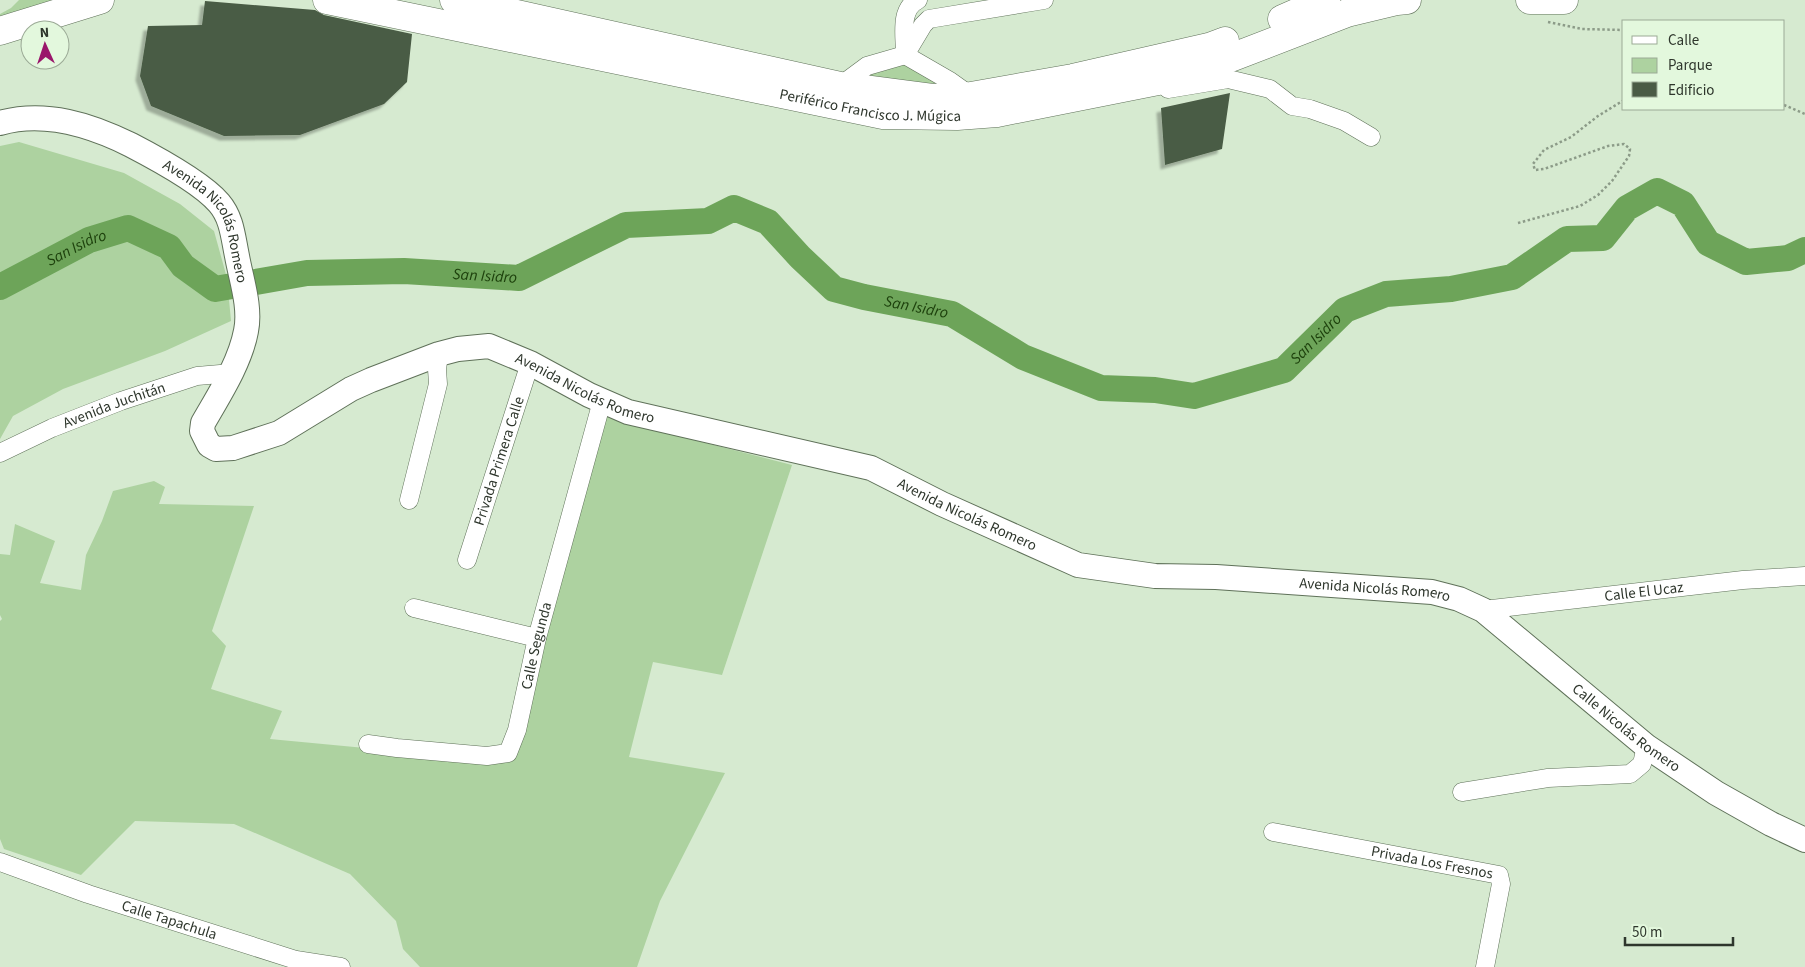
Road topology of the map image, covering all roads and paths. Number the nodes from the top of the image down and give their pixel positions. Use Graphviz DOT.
graph roads {
  1 [pos="327,0"];
  2 [pos="454,0"];
  3 [pos="918,0"];
  4 [pos="1044,0"];
  5 [pos="1326,0"];
  6 [pos="1407,0"];
  7 [pos="1530,0"];
  8 [pos="1564,0"];
  9 [pos="88,2"];
  10 [pos="989,4"];
  11 [pos="0,31"];
  12 [pos="905,55"];
  13 [pos="1138,85"];
  14 [pos="840,86"];
  15 [pos="971,96"];
  16 [pos="1622,101"];
  17 [pos="1785,105"];
  18 [pos="1805,114"];
  19 [pos="0,123"];
  20 [pos="1371,137"];
  21 [pos="1518,223"];
  22 [pos="439,354"];
  23 [pos="530,363"];
  24 [pos="232,372"];
  25 [pos="602,402"];
  26 [pos="0,453"];
  27 [pos="409,500"];
  28 [pos="467,560"];
  29 [pos="1805,576"];
  30 [pos="1459,599"];
  31 [pos="414,608"];
  32 [pos="1483,610"];
  33 [pos="537,638"];
  34 [pos="368,744"];
  35 [pos="1646,746"];
  36 [pos="1462,792"];
  37 [pos="1273,832"];
  38 [pos="1805,840"];
  39 [pos="0,862"];
  40 [pos="295,963"];
  41 [pos="341,967"];
  42 [pos="1484,967"];
  1 -- 13 [label="main road, Periférico Francisco J. Múgica"];
  2 -- 14 [label="main road, Periférico Francisco J. Múgica"];
  3 -- 12 [label="street"];
  4 -- 10 [label="street"];
  5 -- 15 [label="main road, Periférico Francisco J. Múgica"];
  6 -- 13 [label="main road, Periférico Francisco J. Múgica"];
  7 -- 8 [label="main road"];
  9 -- 11 [label="main road"];
  10 -- 12 [label="street"];
  12 -- 14 [label="street"];
  12 -- 15 [label="street"];
  13 -- 20 [label="street"];
  14 -- 15 [label="main road, Periférico Francisco J. Múgica"];
  16 -- 21 [label="path"];
  17 -- 18 [label="path"];
  19 -- 24 [label="street, Avenida Nicolás Romero"];
  22 -- 23 [label="street, Avenida Nicolás Romero"];
  22 -- 24 [label="street, Avenida Nicolás Romero"];
  22 -- 27 [label="street"];
  23 -- 25 [label="street, Avenida Nicolás Romero"];
  23 -- 28 [label="street, Privada Primera Calle"];
  24 -- 26 [label="street, Avenida Juchitán"];
  25 -- 30 [label="street, Avenida Nicolás Romero"];
  25 -- 33 [label="street, Calle Segunda"];
  29 -- 32 [label="street, Calle El Ucaz"];
  30 -- 32 [label="street, Calle Nicolás Romero"];
  31 -- 33 [label="street"];
  32 -- 35 [label="street, Calle Nicolás Romero"];
  33 -- 34 [label="street, Calle Segunda"];
  35 -- 36 [label="street"];
  35 -- 38 [label="street, Calle Nicolás Romero"];
  37 -- 42 [label="street, Privada Los Fresnos"];
  39 -- 40 [label="street, Calle Tapachula"];
  40 -- 41 [label="street, Calle Tapachula"];
}
